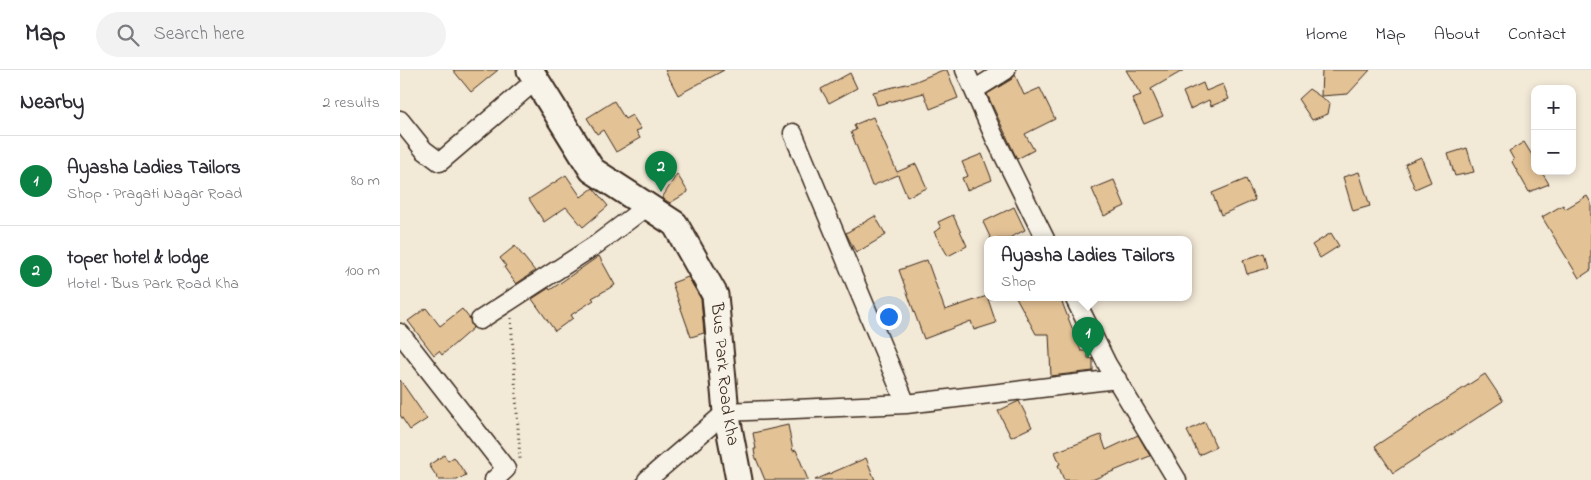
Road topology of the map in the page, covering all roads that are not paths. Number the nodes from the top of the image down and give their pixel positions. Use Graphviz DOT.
graph roads {
  1 [pos="965,70"];
  2 [pos="1006,70"];
  3 [pos="533,75"];
  4 [pos="974,90"];
  5 [pos="400,120"];
  6 [pos="793,133"];
  7 [pos="647,206"];
  8 [pos="1044,236"];
  9 [pos="1076,301"];
  10 [pos="480,320"];
  11 [pos="400,333"];
  12 [pos="1116,379"];
  13 [pos="906,404"];
  14 [pos="726,412"];
  15 [pos="494,480"];
  16 [pos="647,480"];
  17 [pos="740,480"];
  18 [pos="1177,480"];
  1 -- 4 [label="street"];
  2 -- 4 [label="street"];
  3 -- 5 [label="street"];
  3 -- 7 [label="street, Bus Park Road Kha"];
  4 -- 8 [label="street"];
  6 -- 13 [label="street"];
  7 -- 10 [label="street"];
  7 -- 14 [label="street, Bus Park Road Kha"];
  9 -- 12 [label="street"];
  11 -- 15 [label="street"];
  12 -- 13 [label="street"];
  12 -- 18 [label="street"];
  13 -- 14 [label="street"];
  14 -- 16 [label="street"];
  14 -- 17 [label="street, Bus Park Road Kha"];
}
